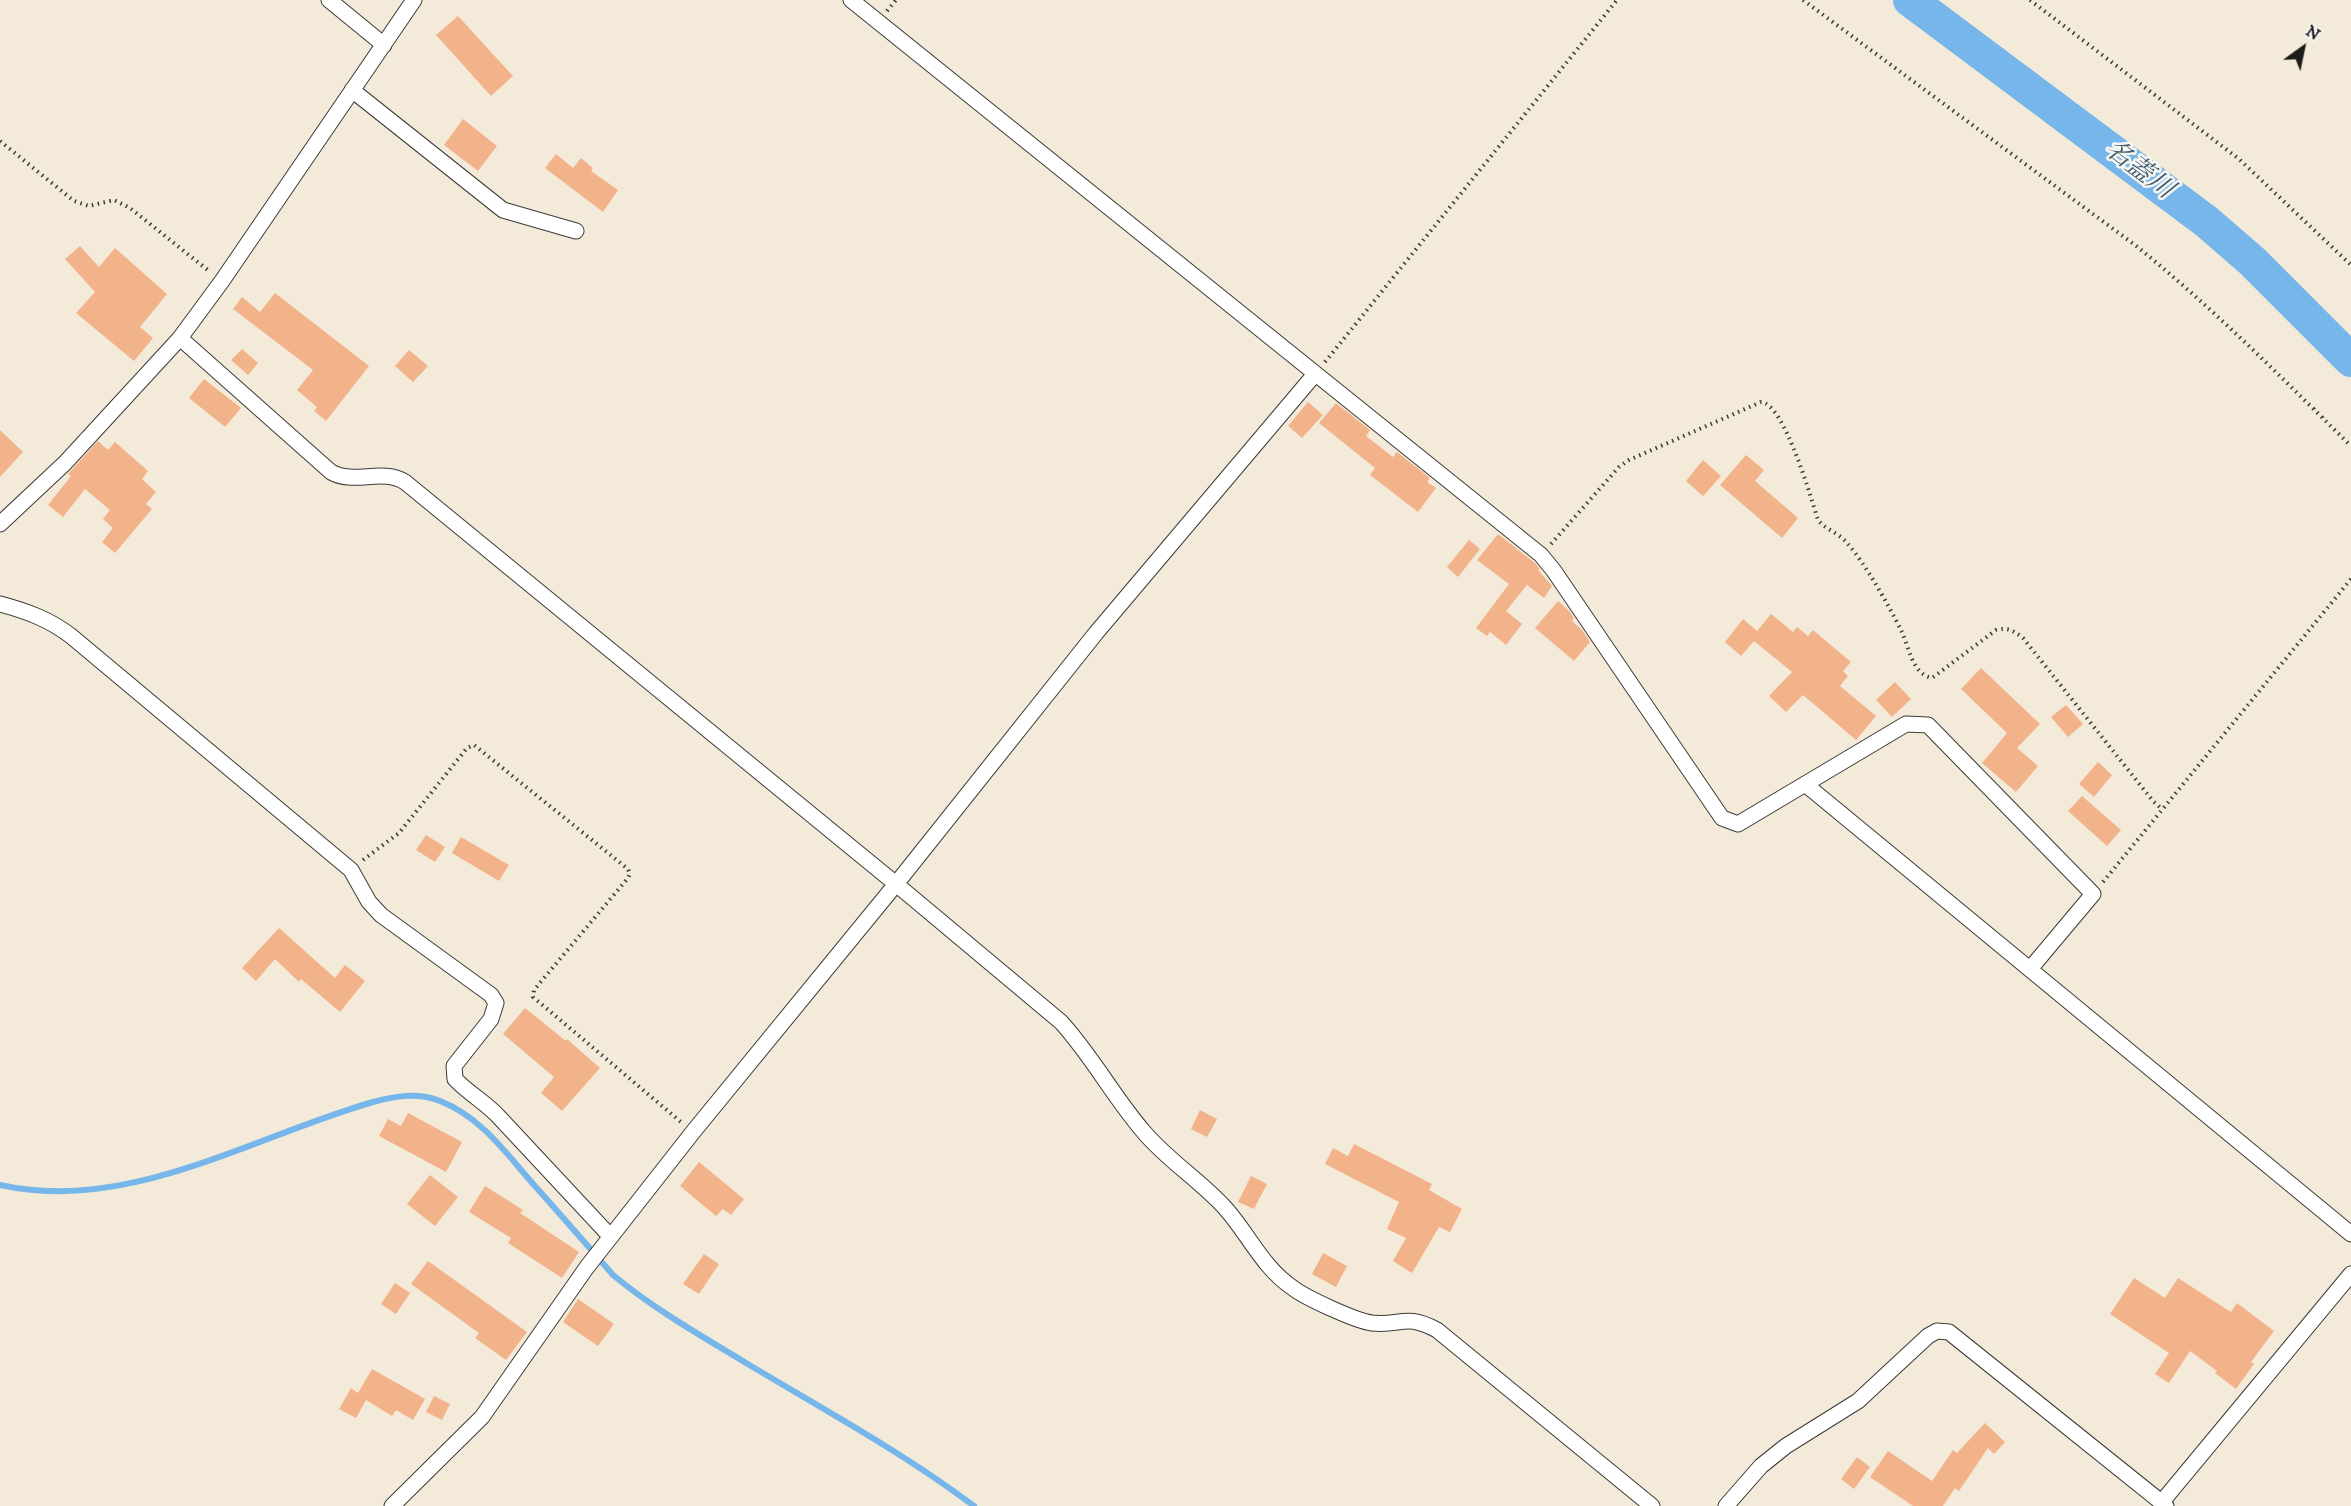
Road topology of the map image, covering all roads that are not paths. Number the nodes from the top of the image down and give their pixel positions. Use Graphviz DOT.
graph roads {
  1 [pos="330,0"];
  2 [pos="414,0"];
  3 [pos="851,0"];
  4 [pos="384,45"];
  5 [pos="352,90"];
  6 [pos="576,231"];
  7 [pos="180,338"];
  8 [pos="1315,374"];
  9 [pos="0,524"];
  10 [pos="0,604"];
  11 [pos="1805,784"];
  12 [pos="896,884"];
  13 [pos="2030,969"];
  14 [pos="2351,1234"];
  15 [pos="610,1236"];
  16 [pos="2351,1274"];
  17 [pos="2164,1504"];
  18 [pos="392,1506"];
  19 [pos="1652,1506"];
  20 [pos="1726,1506"];
  1 -- 4 [label="street"];
  2 -- 4 [label="street"];
  3 -- 8 [label="street"];
  4 -- 5 [label="street"];
  5 -- 6 [label="street"];
  5 -- 7 [label="street"];
  7 -- 9 [label="street"];
  7 -- 12 [label="street"];
  8 -- 11 [label="street"];
  8 -- 12 [label="street"];
  10 -- 15 [label="street"];
  11 -- 13 [label="street"];
  11 -- 13 [label="street"];
  12 -- 15 [label="street"];
  12 -- 19 [label="street"];
  13 -- 14 [label="street"];
  15 -- 18 [label="street"];
  16 -- 17 [label="street"];
  17 -- 20 [label="street"];
}
